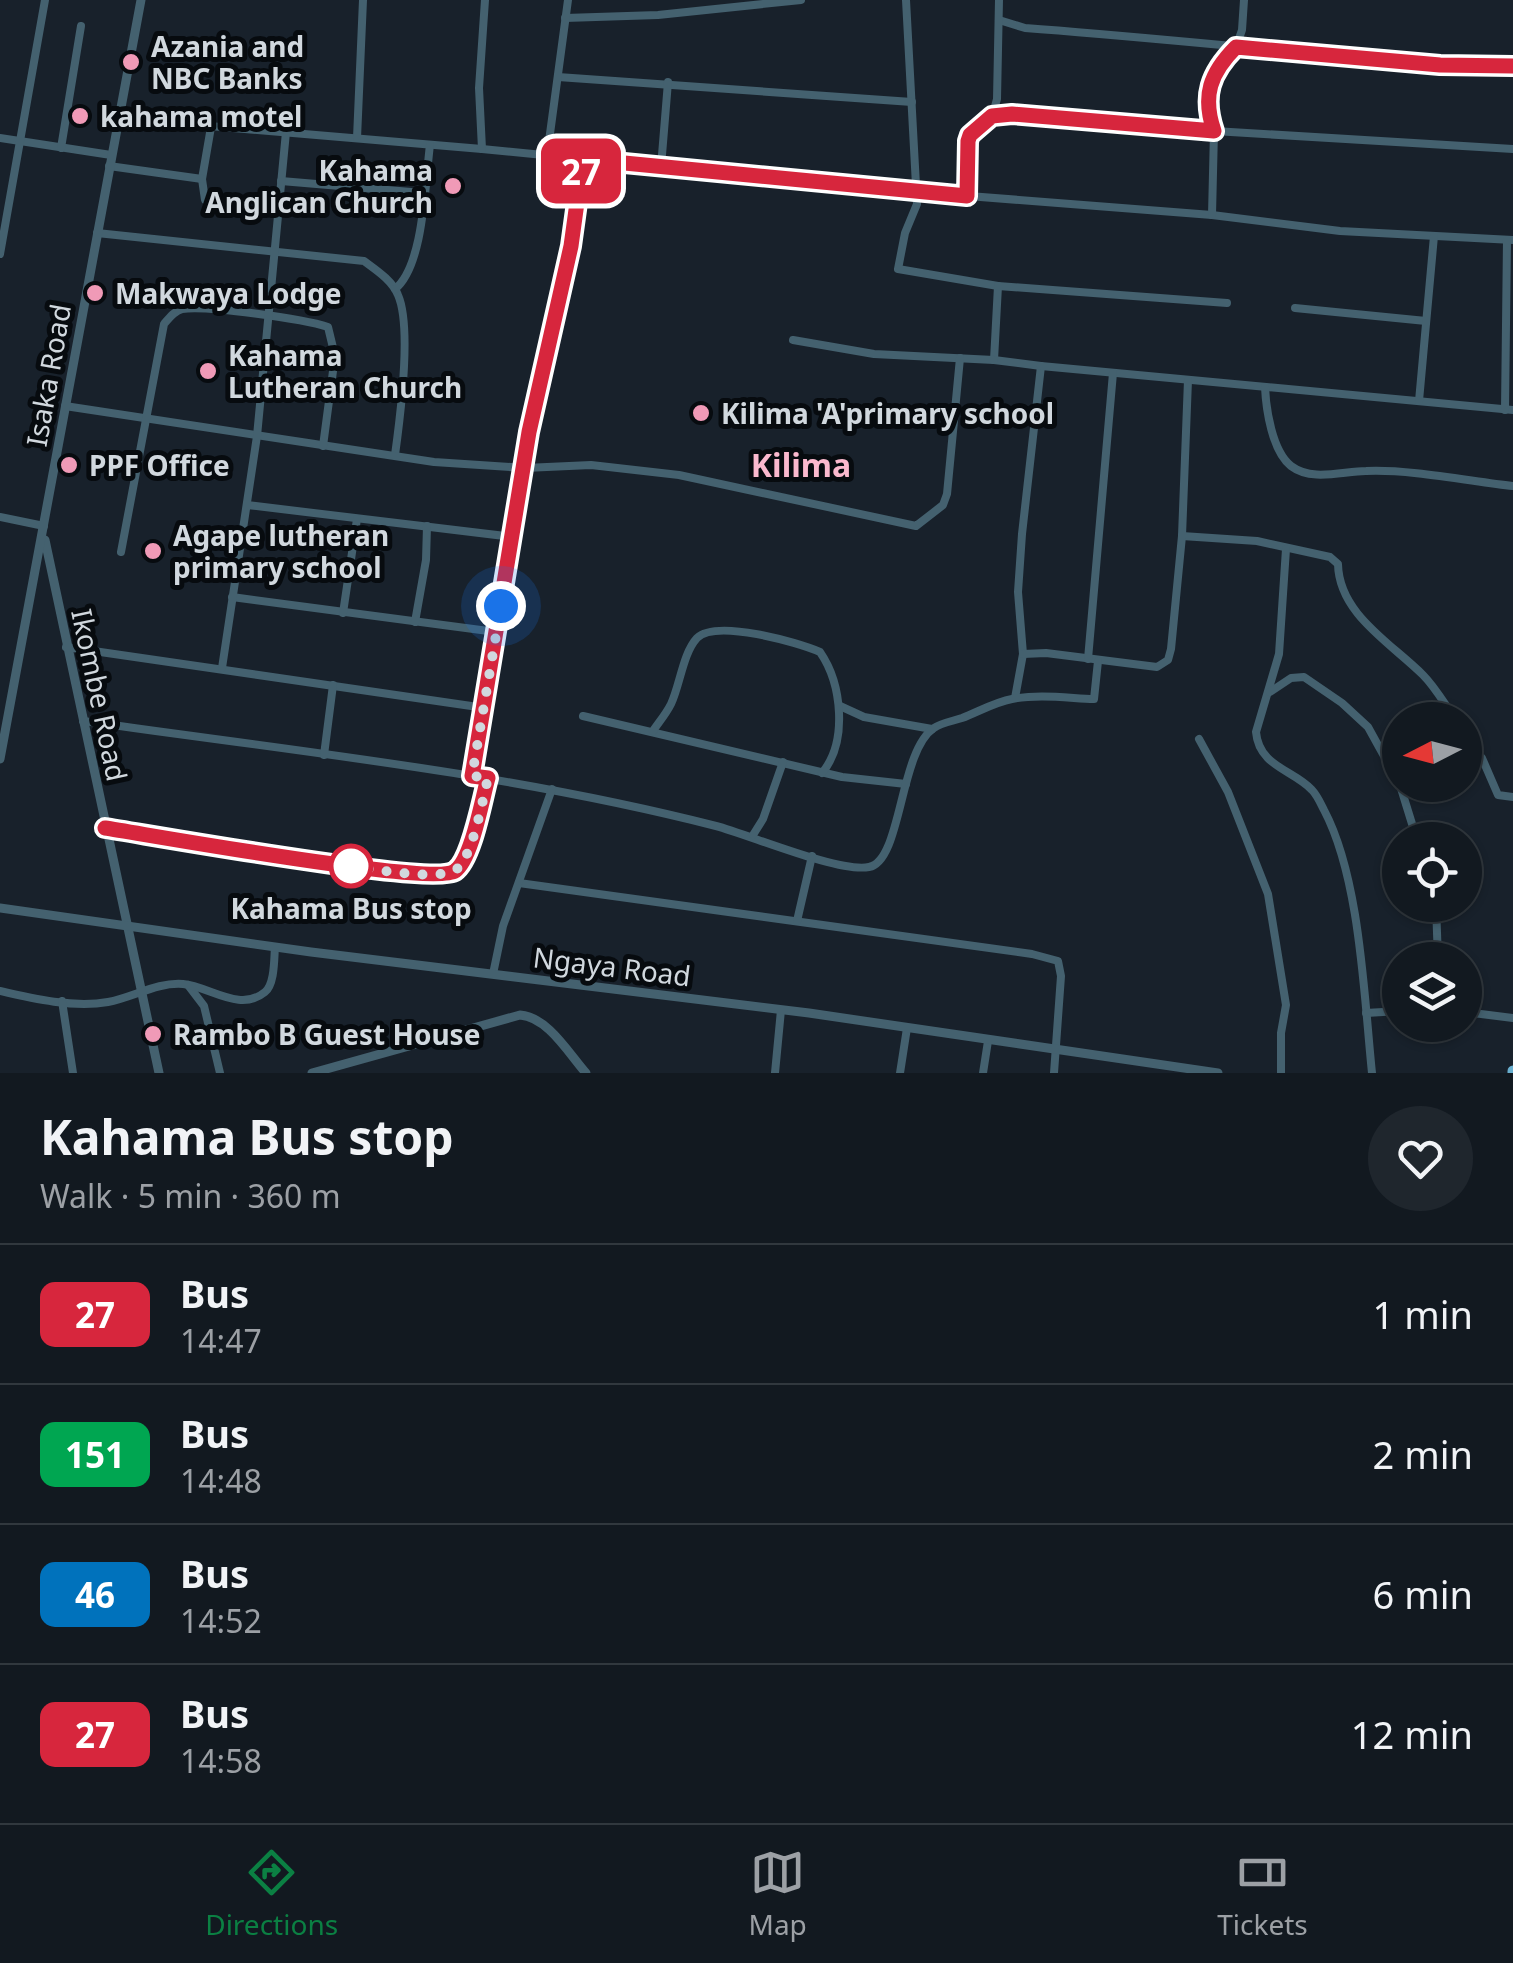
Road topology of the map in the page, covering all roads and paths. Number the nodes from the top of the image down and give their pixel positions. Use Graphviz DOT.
graph roads {
  1 [pos="45,0"];
  2 [pos="141,0"];
  3 [pos="363,0"];
  4 [pos="485,0"];
  5 [pos="568,0"];
  6 [pos="801,0"];
  7 [pos="906,0"];
  8 [pos="999,0"];
  9 [pos="1244,0"];
  10 [pos="565,18"];
  11 [pos="999,20"];
  12 [pos="82,26"];
  13 [pos="1236,47"];
  14 [pos="1513,66"];
  15 [pos="558,77"];
  16 [pos="668,82"];
  17 [pos="912,102"];
  18 [pos="120,115"];
  19 [pos="992,116"];
  20 [pos="211,127"];
  21 [pos="1214,131"];
  22 [pos="286,132"];
  23 [pos="0,138"];
  24 [pos="357,138"];
  25 [pos="20,141"];
  26 [pos="430,145"];
  27 [pos="62,148"];
  28 [pos="482,148"];
  29 [pos="1513,148"];
  30 [pos="546,156"];
  31 [pos="583,159"];
  32 [pos="110,161"];
  33 [pos="661,167"];
  34 [pos="202,179"];
  35 [pos="281,181"];
  36 [pos="424,192"];
  37 [pos="917,192"];
  38 [pos="967,196"];
  39 [pos="232,206"];
  40 [pos="1212,215"];
  41 [pos="97,232"];
  42 [pos="1434,236"];
  43 [pos="1510,240"];
  44 [pos="273,251"];
  45 [pos="0,254"];
  46 [pos="998,286"];
  47 [pos="395,289"];
  48 [pos="1227,302"];
  49 [pos="1296,308"];
  50 [pos="268,316"];
  51 [pos="1426,322"];
  52 [pos="793,340"];
  53 [pos="960,358"];
  54 [pos="994,360"];
  55 [pos="1041,366"];
  56 [pos="1113,373"];
  57 [pos="1188,380"];
  58 [pos="1265,387"];
  59 [pos="1419,401"];
  60 [pos="66,406"];
  61 [pos="1509,410"];
  62 [pos="144,418"];
  63 [pos="257,436"];
  64 [pos="322,446"];
  65 [pos="394,455"];
  66 [pos="526,468"];
  67 [pos="1513,486"];
  68 [pos="247,505"];
  69 [pos="0,517"];
  70 [pos="357,518"];
  71 [pos="427,526"];
  72 [pos="44,529"];
  73 [pos="1182,536"];
  74 [pos="513,537"];
  75 [pos="1286,549"];
  76 [pos="121,552"];
  77 [pos="232,597"];
  78 [pos="343,613"];
  79 [pos="416,622"];
  80 [pos="496,632"];
  81 [pos="66,648"];
  82 [pos="1023,654"];
  83 [pos="1088,659"];
  84 [pos="1098,661"];
  85 [pos="222,668"];
  86 [pos="333,685"];
  87 [pos="1269,693"];
  88 [pos="1015,698"];
  89 [pos="1443,702"];
  90 [pos="840,706"];
  91 [pos="485,708"];
  92 [pos="583,716"];
  93 [pos="82,721"];
  94 [pos="3,727"];
  95 [pos="932,729"];
  96 [pos="653,731"];
  97 [pos="1199,739"];
  98 [pos="1382,752"];
  99 [pos="324,755"];
  100 [pos="1482,758"];
  101 [pos="0,759"];
  102 [pos="784,762"];
  103 [pos="822,772"];
  104 [pos="472,776"];
  105 [pos="488,778"];
  106 [pos="906,784"];
  107 [pos="552,789"];
  108 [pos="1513,797"];
  109 [pos="105,828"];
  110 [pos="753,836"];
  111 [pos="812,856"];
  112 [pos="519,883"];
  113 [pos="0,908"];
  114 [pos="797,921"];
  115 [pos="126,926"];
  116 [pos="275,947"];
  117 [pos="493,974"];
  118 [pos="188,984"];
  119 [pos="0,992"];
  120 [pos="142,993"];
  121 [pos="62,1001"];
  122 [pos="781,1010"];
  123 [pos="1382,1012"];
  124 [pos="1366,1013"];
  125 [pos="1482,1014"];
  126 [pos="1513,1018"];
  127 [pos="907,1028"];
  128 [pos="988,1041"];
  129 [pos="1056,1051"];
  130 [pos="73,1073"];
  131 [pos="159,1073"];
  132 [pos="220,1073"];
  133 [pos="312,1073"];
  134 [pos="586,1073"];
  135 [pos="775,1073"];
  136 [pos="900,1073"];
  137 [pos="983,1073"];
  138 [pos="1054,1073"];
  139 [pos="1218,1073"];
  140 [pos="1282,1073"];
  141 [pos="1372,1073"];
  1 -- 25 [label="street"];
  2 -- 18 [label="street, Isaka Road"];
  3 -- 24 [label="street"];
  4 -- 28 [label="street"];
  5 -- 10 [label="street"];
  6 -- 10 [label="street"];
  7 -- 17 [label="street"];
  8 -- 11 [label="street"];
  9 -- 13 [label="street"];
  10 -- 15 [label="street"];
  11 -- 13 [label="street"];
  11 -- 19 [label="street"];
  12 -- 27 [label="street"];
  13 -- 14 [label="street"];
  13 -- 21 [label="street"];
  15 -- 16 [label="street"];
  15 -- 30 [label="street"];
  16 -- 17 [label="street"];
  16 -- 33 [label="street"];
  17 -- 37 [label="street"];
  18 -- 20 [label="street"];
  18 -- 32 [label="street, Isaka Road"];
  19 -- 21 [label="street"];
  19 -- 38 [label="street"];
  20 -- 22 [label="street"];
  20 -- 34 [label="street"];
  21 -- 29 [label="street"];
  21 -- 40 [label="street"];
  22 -- 24 [label="street"];
  22 -- 35 [label="street"];
  23 -- 25 [label="street"];
  24 -- 26 [label="street"];
  25 -- 27 [label="street"];
  25 -- 45 [label="street"];
  26 -- 28 [label="street"];
  26 -- 36 [label="street"];
  27 -- 32 [label="street"];
  28 -- 30 [label="street"];
  30 -- 31 [label="street"];
  31 -- 33 [label="street"];
  31 -- 66 [label="street"];
  32 -- 34 [label="street"];
  32 -- 41 [label="street, Isaka Road"];
  33 -- 37 [label="street"];
  34 -- 39 [label="street"];
  35 -- 36 [label="street"];
  35 -- 44 [label="street"];
  36 -- 47 [label="street"];
  37 -- 38 [label="street"];
  37 -- 46 [label="street"];
  38 -- 40 [label="street"];
  40 -- 42 [label="street"];
  41 -- 44 [label="street"];
  41 -- 60 [label="street, Isaka Road"];
  42 -- 43 [label="street"];
  42 -- 51 [label="street"];
  43 -- 61 [label="street"];
  44 -- 47 [label="street"];
  44 -- 50 [label="street"];
  46 -- 48 [label="street"];
  46 -- 54 [label="street"];
  47 -- 65 [label="street"];
  49 -- 51 [label="street"];
  50 -- 62 [label="street"];
  50 -- 63 [label="street"];
  50 -- 64 [label="street"];
  51 -- 59 [label="street"];
  52 -- 53 [label="street"];
  53 -- 54 [label="street"];
  53 -- 66 [label="street"];
  54 -- 55 [label="street"];
  55 -- 56 [label="street"];
  55 -- 82 [label="street"];
  56 -- 57 [label="street"];
  56 -- 83 [label="street"];
  57 -- 58 [label="street"];
  57 -- 73 [label="street"];
  58 -- 59 [label="street"];
  58 -- 67 [label="street"];
  59 -- 61 [label="street"];
  60 -- 62 [label="street"];
  60 -- 72 [label="street, Isaka Road"];
  62 -- 63 [label="street"];
  62 -- 76 [label="street"];
  63 -- 64 [label="street"];
  63 -- 68 [label="street"];
  64 -- 65 [label="street"];
  65 -- 66 [label="street"];
  66 -- 74 [label="street"];
  68 -- 70 [label="street"];
  68 -- 77 [label="street"];
  69 -- 72 [label="street"];
  70 -- 71 [label="street"];
  70 -- 78 [label="street"];
  71 -- 74 [label="street"];
  71 -- 79 [label="street"];
  72 -- 81 [label="street, Ikombe Road"];
  72 -- 94 [label="street, Isaka Road"];
  73 -- 75 [label="street"];
  73 -- 84 [label="street"];
  74 -- 80 [label="street"];
  75 -- 87 [label="street"];
  75 -- 89 [label="street"];
  77 -- 78 [label="street"];
  77 -- 85 [label="street"];
  78 -- 79 [label="street"];
  79 -- 80 [label="street"];
  80 -- 91 [label="street"];
  81 -- 85 [label="street"];
  81 -- 93 [label="street, Ikombe Road"];
  82 -- 83 [label="street"];
  82 -- 88 [label="street"];
  83 -- 84 [label="street"];
  84 -- 88 [label="street"];
  85 -- 86 [label="street"];
  86 -- 91 [label="street"];
  86 -- 99 [label="street"];
  87 -- 98 [label="street"];
  87 -- 124 [label="street"];
  88 -- 95 [label="street"];
  90 -- 95 [label="street"];
  90 -- 96 [label="street"];
  90 -- 103 [label="street"];
  91 -- 104 [label="street"];
  92 -- 96 [label="street"];
  93 -- 99 [label="street"];
  93 -- 109 [label="street, Ikombe Road"];
  94 -- 101 [label="street, Isaka Road"];
  95 -- 106 [label="street"];
  96 -- 102 [label="street"];
  97 -- 140 [label="street"];
  99 -- 104 [label="street"];
  100 -- 108 [label="street"];
  102 -- 103 [label="street"];
  102 -- 110 [label="street"];
  103 -- 106 [label="street"];
  104 -- 105 [label="street"];
  105 -- 107 [label="street"];
  105 -- 109 [label="street"];
  106 -- 111 [label="street"];
  107 -- 110 [label="street"];
  107 -- 112 [label="street"];
  109 -- 115 [label="street, Ikombe Road"];
  110 -- 111 [label="street"];
  111 -- 114 [label="street"];
  112 -- 114 [label="street"];
  112 -- 117 [label="street"];
  113 -- 115 [label="street, Ngaya Road"];
  114 -- 129 [label="street"];
  115 -- 116 [label="street, Ngaya Road"];
  115 -- 120 [label="street, Ikombe Road"];
  116 -- 117 [label="street, Ngaya Road"];
  116 -- 118 [label="street"];
  117 -- 122 [label="street, Ngaya Road"];
  118 -- 120 [label="street"];
  118 -- 132 [label="street"];
  119 -- 121 [label="street"];
  120 -- 121 [label="street"];
  120 -- 131 [label="street, Ikombe Road"];
  121 -- 130 [label="street"];
  122 -- 127 [label="street, Ngaya Road"];
  122 -- 135 [label="street"];
  123 -- 124 [label="street"];
  124 -- 141 [label="street"];
  125 -- 126 [label="street"];
  127 -- 128 [label="street, Ngaya Road"];
  127 -- 136 [label="street"];
  128 -- 129 [label="street, Ngaya Road"];
  128 -- 137 [label="street"];
  129 -- 138 [label="street"];
  129 -- 139 [label="street, Ngaya Road"];
  133 -- 134 [label="street"];
}
